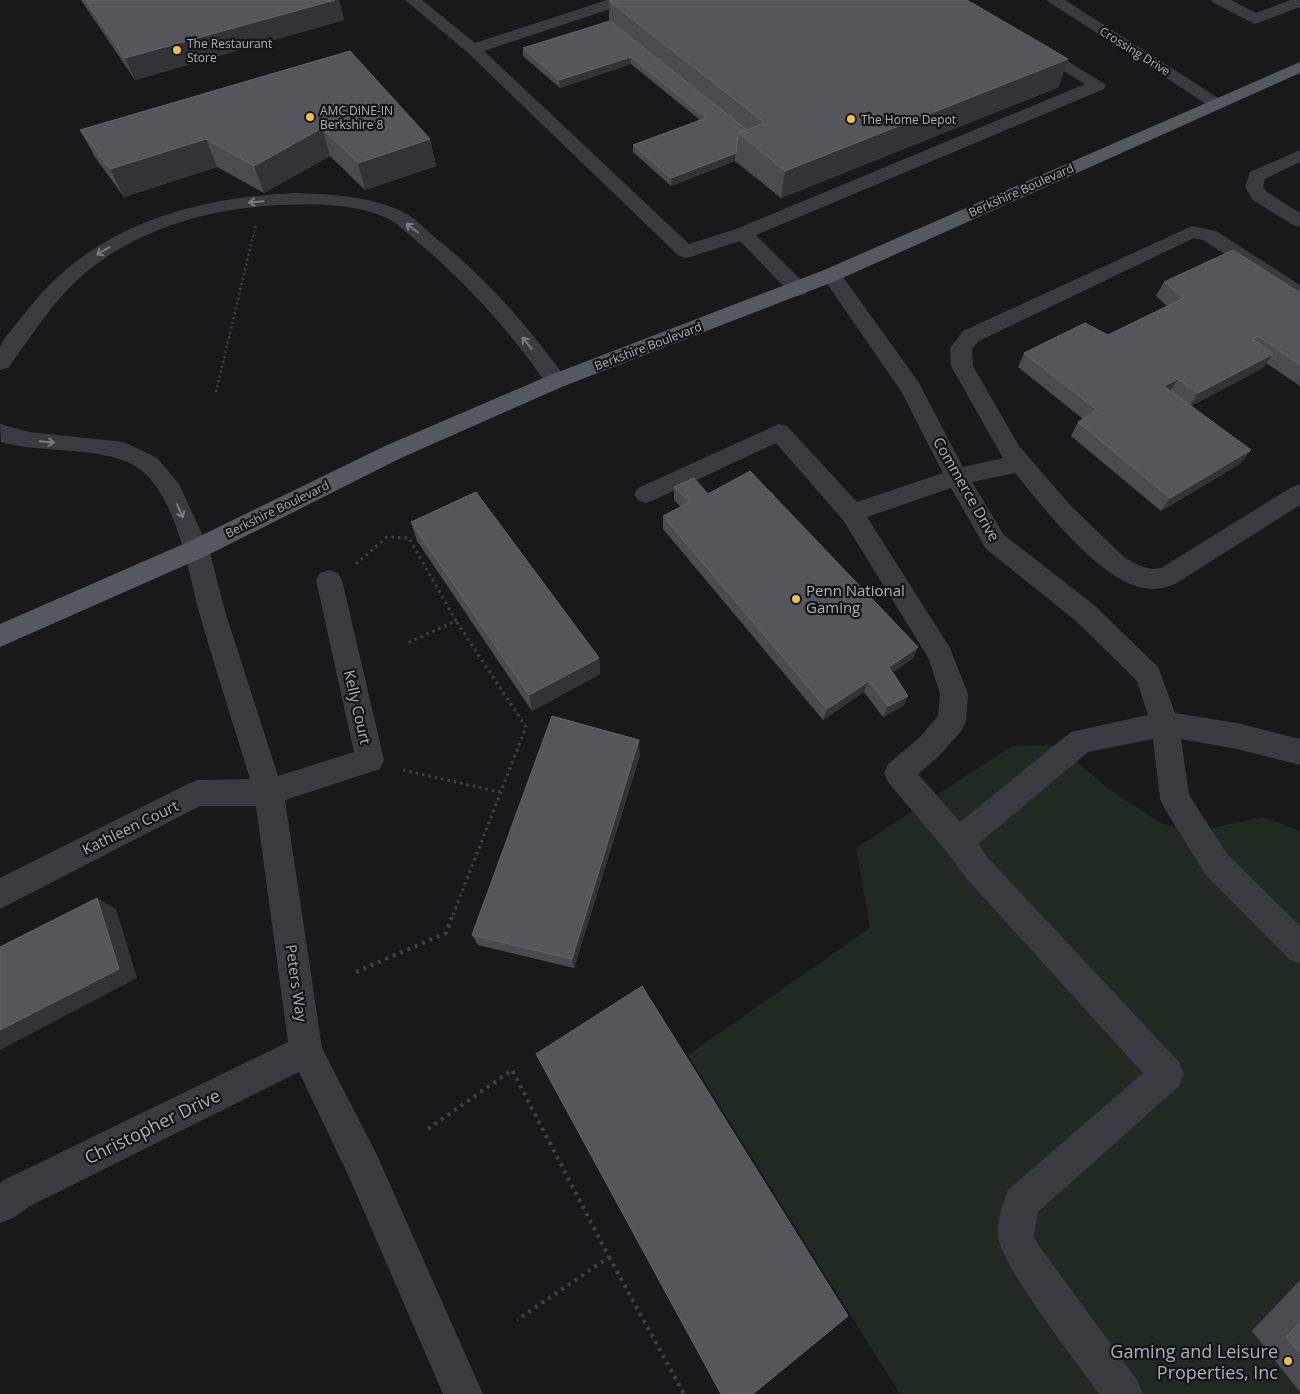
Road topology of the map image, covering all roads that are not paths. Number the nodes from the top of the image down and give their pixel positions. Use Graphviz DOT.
graph roads {
  1 [pos="413,0"];
  2 [pos="623,0"];
  3 [pos="1054,0"];
  4 [pos="1219,0"];
  5 [pos="1298,5"];
  6 [pos="1023,40"];
  7 [pos="473,49"];
  8 [pos="1300,67"];
  9 [pos="1217,103"];
  10 [pos="1300,155"];
  11 [pos="1300,221"];
  12 [pos="743,233"];
  13 [pos="831,276"];
  14 [pos="798,289"];
  15 [pos="1300,294"];
  16 [pos="0,364"];
  17 [pos="556,381"];
  18 [pos="0,432"];
  19 [pos="1019,463"];
  20 [pos="957,478"];
  21 [pos="1300,492"];
  22 [pos="646,494"];
  23 [pos="852,513"];
  24 [pos="197,549"];
  25 [pos="329,580"];
  26 [pos="0,636"];
  27 [pos="1165,724"];
  28 [pos="1300,752"];
  29 [pos="269,792"];
  30 [pos="958,842"];
  31 [pos="0,894"];
  32 [pos="1300,948"];
  33 [pos="306,1051"];
  34 [pos="0,1205"];
  35 [pos="463,1394"];
  36 [pos="1123,1394"];
  1 -- 7 [label="street"];
  2 -- 7 [label="street"];
  3 -- 9 [label="street, Crossing Drive"];
  4 -- 5 [label="street"];
  6 -- 12 [label="street"];
  7 -- 12 [label="street"];
  8 -- 9 [label="main road, Berkshire Boulevard"];
  9 -- 13 [label="main road, Berkshire Boulevard"];
  10 -- 11 [label="street"];
  12 -- 14 [label="street"];
  13 -- 14 [label="main road, Berkshire Boulevard"];
  13 -- 20 [label="street, Commerce Drive"];
  14 -- 17 [label="main road, Berkshire Boulevard"];
  15 -- 19 [label="street"];
  17 -- 16 [label="street, one-way"];
  17 -- 24 [label="main road, Berkshire Boulevard"];
  18 -- 24 [label="street, Peters Way, one-way"];
  19 -- 20 [label="street"];
  19 -- 21 [label="street"];
  20 -- 23 [label="street"];
  20 -- 27 [label="street, Commerce Drive"];
  22 -- 23 [label="street"];
  23 -- 30 [label="street"];
  24 -- 26 [label="main road, Berkshire Boulevard"];
  24 -- 29 [label="street, Peters Way"];
  25 -- 29 [label="street, Kelly Court"];
  27 -- 28 [label="street"];
  27 -- 30 [label="street"];
  27 -- 32 [label="street, Commerce Drive"];
  29 -- 31 [label="street, Kathleen Court"];
  29 -- 33 [label="street, Peters Way"];
  30 -- 36 [label="street"];
  33 -- 34 [label="street, Christopher Drive"];
  33 -- 35 [label="street, Peters Way"];
}
